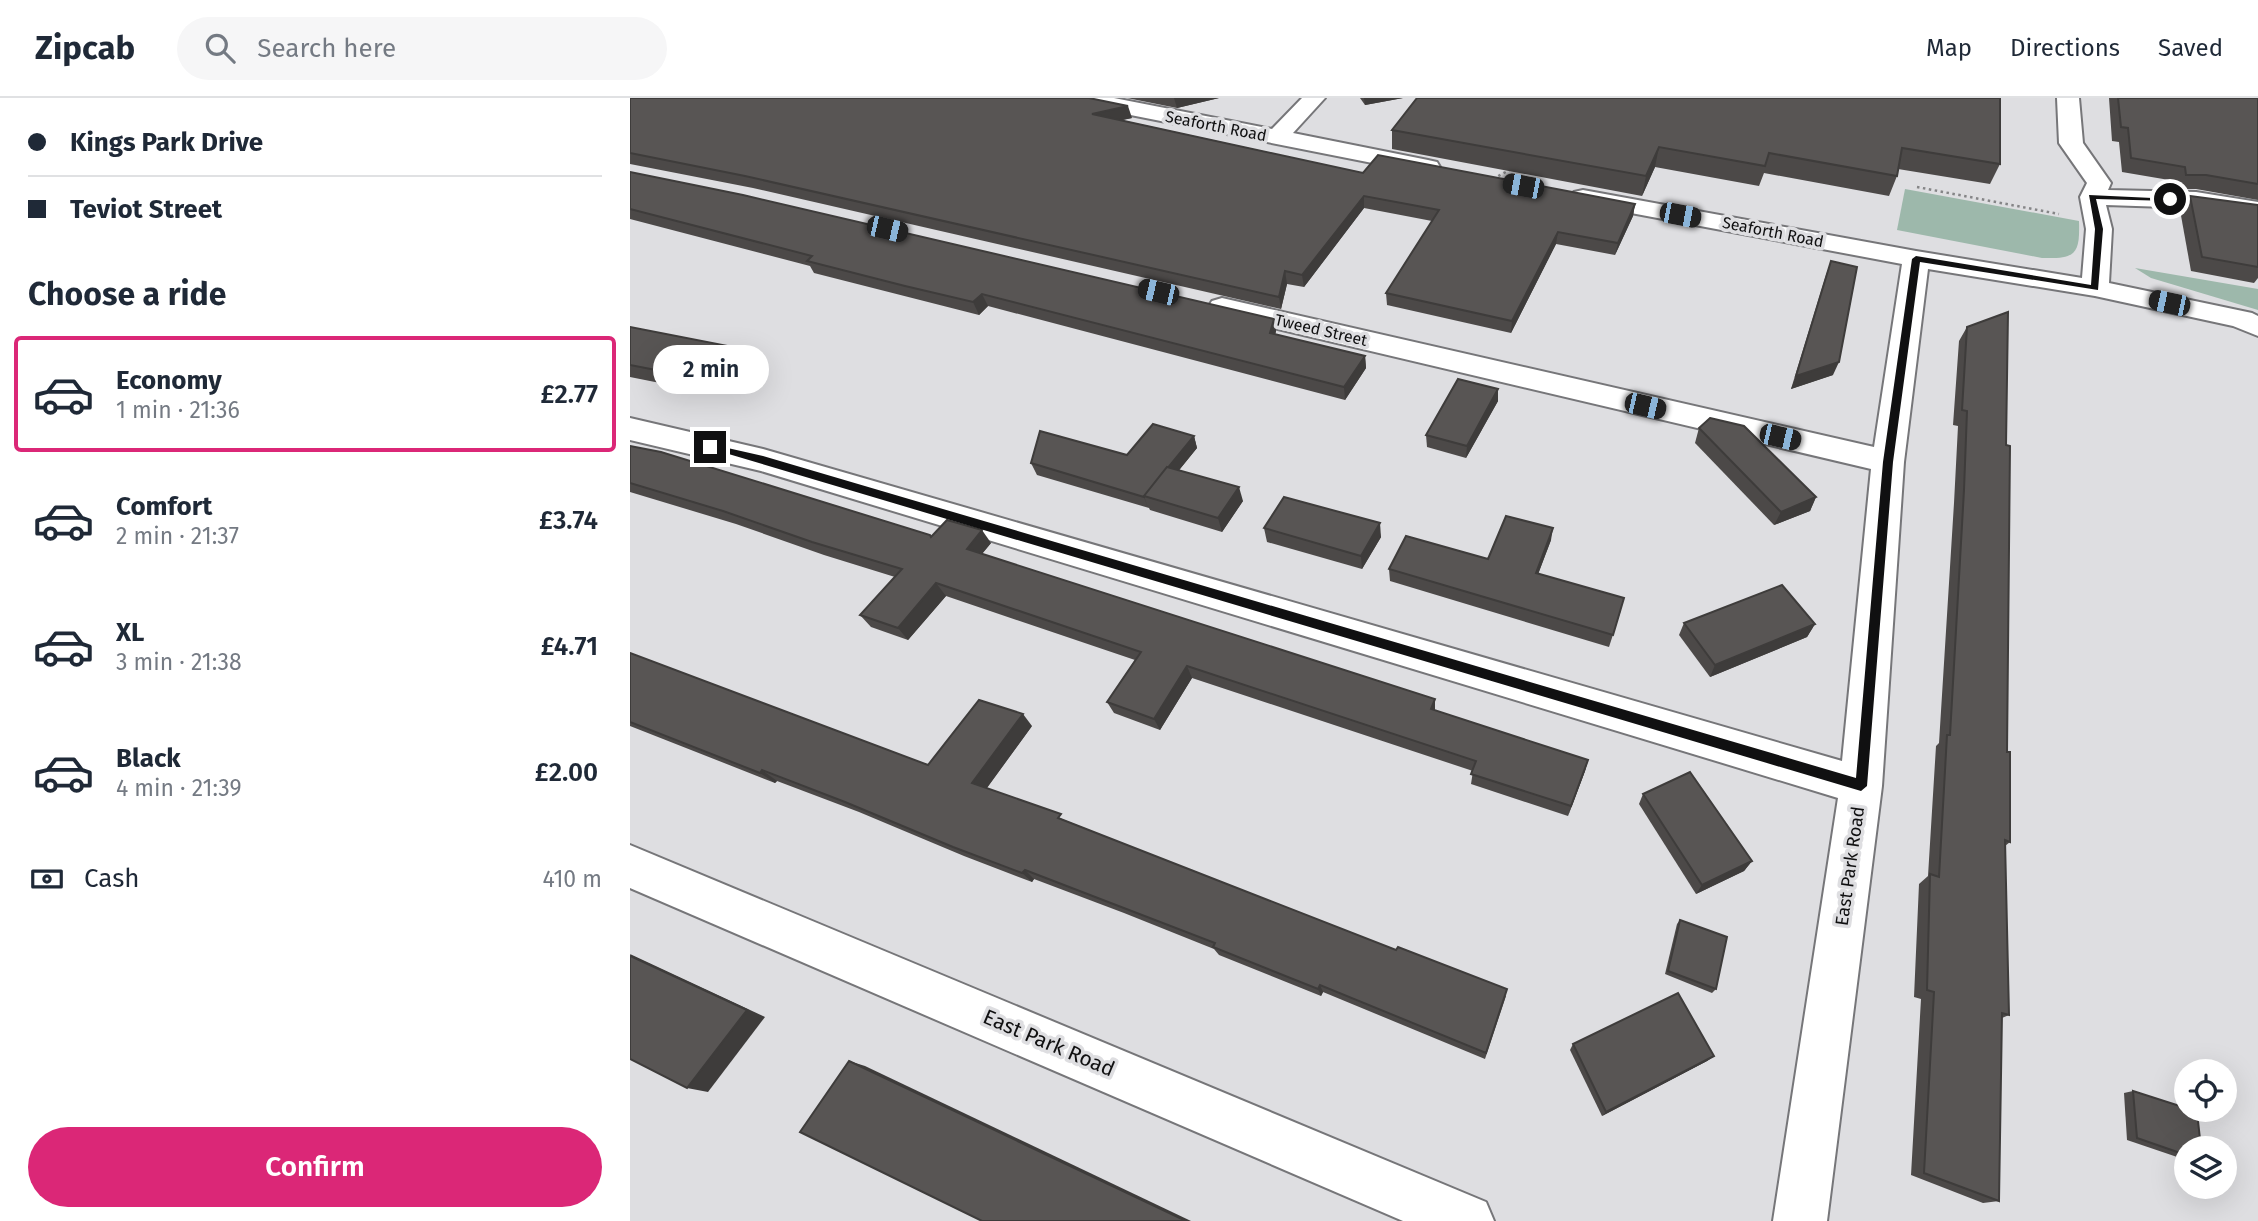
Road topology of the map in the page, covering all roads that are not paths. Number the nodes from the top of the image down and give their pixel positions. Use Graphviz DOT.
graph roads {
  1 [pos="1080,98"];
  2 [pos="1314,98"];
  3 [pos="2068,98"];
  4 [pos="1276,138"];
  5 [pos="1492,180"];
  6 [pos="1563,193"];
  7 [pos="2092,197"];
  8 [pos="2258,210"];
  9 [pos="1916,259"];
  10 [pos="2095,288"];
  11 [pos="1198,302"];
  12 [pos="2258,327"];
  13 [pos="630,429"];
  14 [pos="1888,462"];
  15 [pos="1861,786"];
  16 [pos="630,866"];
  17 [pos="1467,1221"];
  18 [pos="1800,1221"];
  1 -- 4 [label="street, Seaforth Road"];
  2 -- 4 [label="street"];
  3 -- 7 [label="street"];
  4 -- 5 [label="street, Seaforth Road"];
  6 -- 9 [label="street, Seaforth Road"];
  7 -- 8 [label="street"];
  7 -- 10 [label="street"];
  9 -- 10 [label="street, Seaforth Road"];
  9 -- 14 [label="street, East Park Road"];
  10 -- 12 [label="street, Seaforth Road"];
  11 -- 14 [label="street, Tweed Street"];
  13 -- 15 [label="street"];
  14 -- 15 [label="street, East Park Road"];
  15 -- 18 [label="street, East Park Road"];
  16 -- 17 [label="street, East Park Road"];
}
